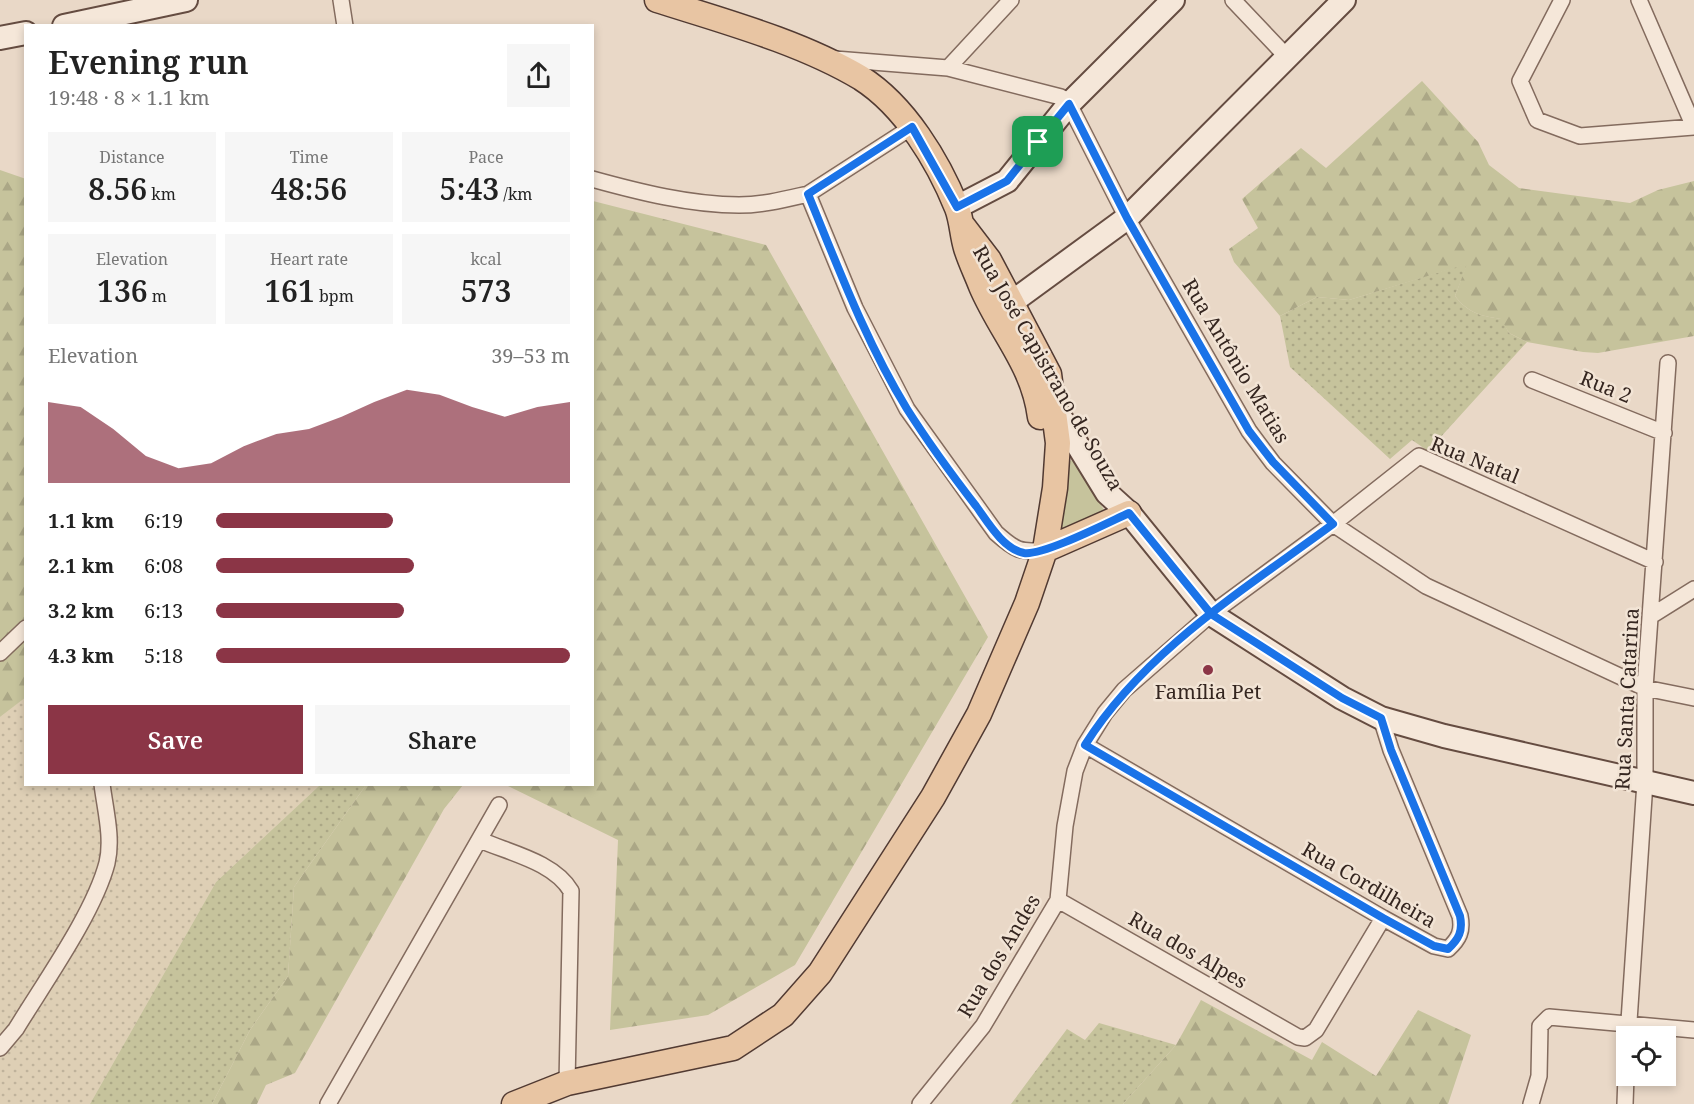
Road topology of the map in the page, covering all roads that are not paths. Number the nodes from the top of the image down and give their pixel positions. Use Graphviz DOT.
graph roads {
  1 [pos="186,0"];
  2 [pos="341,0"];
  3 [pos="657,0"];
  4 [pos="1011,0"];
  5 [pos="1173,0"];
  6 [pos="1233,0"];
  7 [pos="1344,0"];
  8 [pos="1562,0"];
  9 [pos="1639,0"];
  10 [pos="73,24"];
  11 [pos="345,24"];
  12 [pos="24,33"];
  13 [pos="0,38"];
  14 [pos="1287,57"];
  15 [pos="823,58"];
  16 [pos="948,68"];
  17 [pos="1069,104"];
  18 [pos="912,127"];
  19 [pos="1694,127"];
  20 [pos="594,179"];
  21 [pos="808,194"];
  22 [pos="960,217"];
  23 [pos="1127,218"];
  24 [pos="986,297"];
  25 [pos="1012,302"];
  26 [pos="1008,332"];
  27 [pos="1668,363"];
  28 [pos="1049,374"];
  29 [pos="1532,380"];
  30 [pos="1055,409"];
  31 [pos="1664,433"];
  32 [pos="1129,513"];
  33 [pos="1051,519"];
  34 [pos="1333,524"];
  35 [pos="1045,550"];
  36 [pos="1655,562"];
  37 [pos="1694,589"];
  38 [pos="1211,614"];
  39 [pos="1651,616"];
  40 [pos="24,630"];
  41 [pos="0,653"];
  42 [pos="1645,688"];
  43 [pos="1694,698"];
  44 [pos="1381,718"];
  45 [pos="1085,745"];
  46 [pos="1645,782"];
  47 [pos="102,786"];
  48 [pos="1694,793"];
  49 [pos="499,805"];
  50 [pos="480,840"];
  51 [pos="1058,900"];
  52 [pos="1383,918"];
  53 [pos="1629,1026"];
  54 [pos="1616,1029"];
  55 [pos="1676,1030"];
  56 [pos="1694,1030"];
  57 [pos="0,1048"];
  58 [pos="567,1083"];
  59 [pos="1626,1086"];
  60 [pos="328,1104"];
  61 [pos="514,1104"];
  62 [pos="920,1104"];
  63 [pos="1531,1104"];
  64 [pos="1625,1104"];
  1 -- 10 [label="main road"];
  2 -- 11 [label="street"];
  3 -- 15 [label="main road, Rua José Capistrano de Souza"];
  4 -- 16 [label="street"];
  5 -- 17 [label="main road"];
  6 -- 14 [label="street"];
  7 -- 14 [label="main road"];
  8 -- 19 [label="street"];
  9 -- 19 [label="street"];
  12 -- 13 [label="main road"];
  14 -- 23 [label="main road"];
  15 -- 16 [label="street"];
  15 -- 18 [label="main road, Rua José Capistrano de Souza"];
  16 -- 17 [label="street"];
  17 -- 22 [label="main road"];
  17 -- 23 [label="street, Rua Antônio Matias"];
  18 -- 21 [label="street"];
  18 -- 22 [label="main road, Rua José Capistrano de Souza"];
  20 -- 21 [label="street"];
  21 -- 35 [label="street"];
  22 -- 24 [label="main road, Rua José Capistrano de Souza"];
  22 -- 25 [label="main road, Rua José Capistrano de Souza"];
  23 -- 25 [label="main road"];
  23 -- 34 [label="street, Rua Antônio Matias"];
  24 -- 25 [label="main road"];
  24 -- 26 [label="main road, Rua José Capistrano de Souza"];
  25 -- 28 [label="main road, Rua José Capistrano de Souza"];
  26 -- 30 [label="main road, Rua José Capistrano de Souza"];
  26 -- 33 [label="main road"];
  27 -- 31 [label="street, Rua Santa Catarina"];
  28 -- 30 [label="main road"];
  28 -- 32 [label="main road, Rua José Capistrano de Souza"];
  29 -- 31 [label="street, Rua 2"];
  30 -- 32 [label="main road, Rua José Capistrano de Souza"];
  30 -- 33 [label="main road"];
  31 -- 36 [label="street, Rua Santa Catarina"];
  32 -- 35 [label="main road"];
  32 -- 38 [label="main road, Rua José Capistrano de Souza"];
  33 -- 35 [label="main road"];
  34 -- 36 [label="street, Rua Natal"];
  34 -- 38 [label="street, Rua Natal"];
  34 -- 42 [label="street, Rua Antônio Matias"];
  35 -- 58 [label="main road"];
  36 -- 39 [label="street, Rua Santa Catarina"];
  37 -- 39 [label="street"];
  38 -- 44 [label="main road, Rua José Capistrano de Souza"];
  38 -- 45 [label="street, Rua dos Andes"];
  39 -- 42 [label="street, Rua Santa Catarina"];
  40 -- 41 [label="street"];
  42 -- 43 [label="street, Rua Antônio Matias"];
  42 -- 46 [label="street, Rua Santa Catarina"];
  44 -- 46 [label="main road, Rua José Capistrano de Souza"];
  44 -- 52 [label="street, Rua Cordilheira"];
  45 -- 51 [label="street, Rua dos Andes"];
  45 -- 52 [label="street, Rua Cordilheira"];
  46 -- 48 [label="main road, Rua José Capistrano de Souza"];
  46 -- 53 [label="street, Rua Santa Catarina"];
  47 -- 57 [label="street"];
  49 -- 50 [label="street"];
  50 -- 58 [label="street"];
  50 -- 60 [label="street"];
  51 -- 52 [label="street, Rua dos Alpes"];
  51 -- 62 [label="street, Rua dos Andes"];
  54 -- 63 [label="street"];
  55 -- 56 [label="street"];
  58 -- 61 [label="main road"];
  59 -- 64 [label="street"];
}
